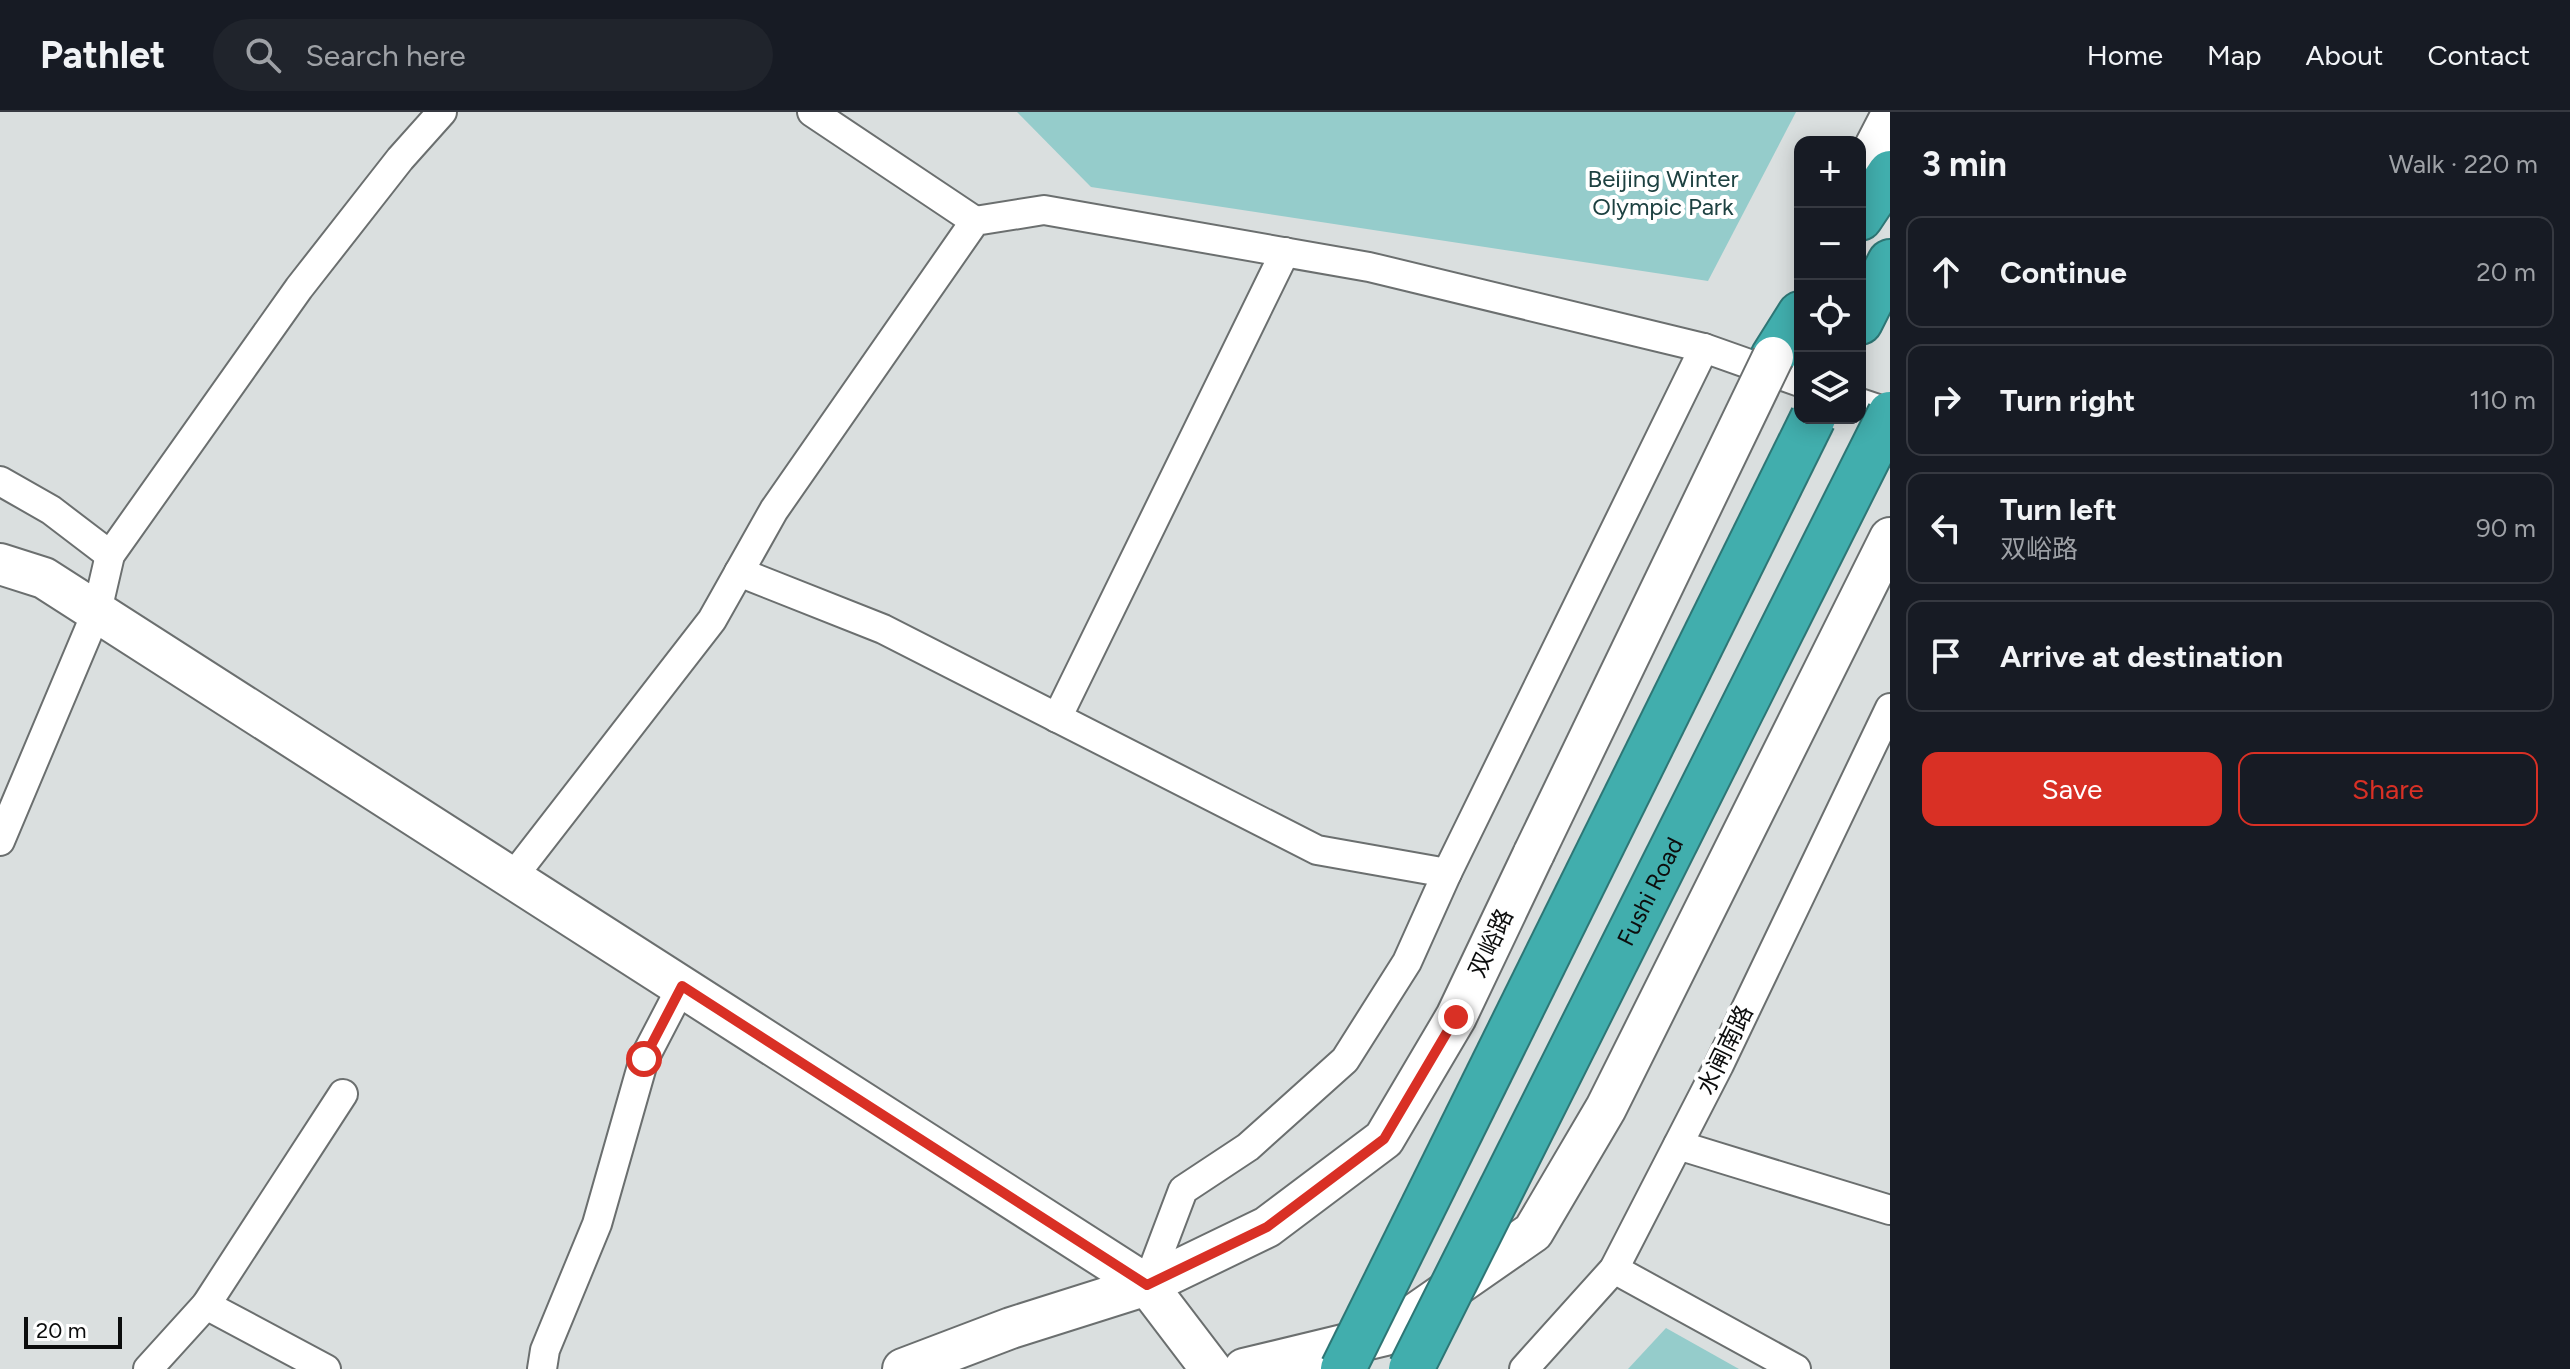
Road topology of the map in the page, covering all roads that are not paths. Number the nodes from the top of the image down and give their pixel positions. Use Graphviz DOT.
graph roads {
  1 [pos="442,112"];
  2 [pos="812,112"];
  3 [pos="1890,118"];
  4 [pos="1866,164"];
  5 [pos="1890,173"];
  6 [pos="1866,209"];
  7 [pos="975,221"];
  8 [pos="1285,252"];
  9 [pos="1890,262"];
  10 [pos="1866,310"];
  11 [pos="1794,330"];
  12 [pos="1794,338"];
  13 [pos="1704,348"];
  14 [pos="1786,370"];
  15 [pos="1866,405"];
  16 [pos="1890,414"];
  17 [pos="1810,424"];
  18 [pos="0,481"];
  19 [pos="1890,538"];
  20 [pos="110,555"];
  21 [pos="0,564"];
  22 [pos="739,572"];
  23 [pos="97,611"];
  24 [pos="1890,708"];
  25 [pos="1057,718"];
  26 [pos="0,841"];
  27 [pos="1447,873"];
  28 [pos="512,878"];
  29 [pos="682,986"];
  30 [pos="343,1094"];
  31 [pos="1678,1145"];
  32 [pos="1890,1210"];
  33 [pos="1614,1269"];
  34 [pos="1147,1285"];
  35 [pos="206,1305"];
  36 [pos="148,1369"];
  37 [pos="326,1369"];
  38 [pos="542,1369"];
  39 [pos="903,1369"];
  40 [pos="1211,1369"];
  41 [pos="1244,1369"];
  42 [pos="1343,1369"];
  43 [pos="1411,1369"];
  44 [pos="1524,1369"];
  45 [pos="1796,1369"];
  1 -- 20 [label="street"];
  2 -- 7 [label="street"];
  3 -- 4 [label="street"];
  5 -- 6 [label="highway"];
  7 -- 8 [label="street"];
  7 -- 22 [label="street"];
  8 -- 13 [label="street"];
  8 -- 25 [label="street"];
  9 -- 10 [label="highway"];
  11 -- 14 [label="street, 双峪路"];
  12 -- 14 [label="highway"];
  13 -- 14 [label="street"];
  13 -- 27 [label="street"];
  14 -- 34 [label="street, 双峪路, bridge"];
  15 -- 16 [label="street"];
  16 -- 43 [label="highway, Fushi Road, bridge"];
  17 -- 42 [label="highway, bridge"];
  18 -- 20 [label="street"];
  19 -- 41 [label="street"];
  20 -- 23 [label="street"];
  21 -- 23 [label="street"];
  22 -- 25 [label="street"];
  22 -- 28 [label="street"];
  23 -- 26 [label="street"];
  23 -- 28 [label="street"];
  24 -- 31 [label="street, 水闸南路"];
  25 -- 27 [label="street"];
  27 -- 34 [label="street"];
  28 -- 29 [label="street"];
  29 -- 34 [label="street"];
  29 -- 38 [label="street"];
  30 -- 35 [label="street"];
  31 -- 32 [label="street"];
  31 -- 33 [label="street, 水闸南路"];
  33 -- 44 [label="street, 水闸南路"];
  33 -- 45 [label="street"];
  34 -- 39 [label="street, 双峪路"];
  34 -- 40 [label="street"];
  35 -- 36 [label="street"];
  35 -- 37 [label="street"];
}
